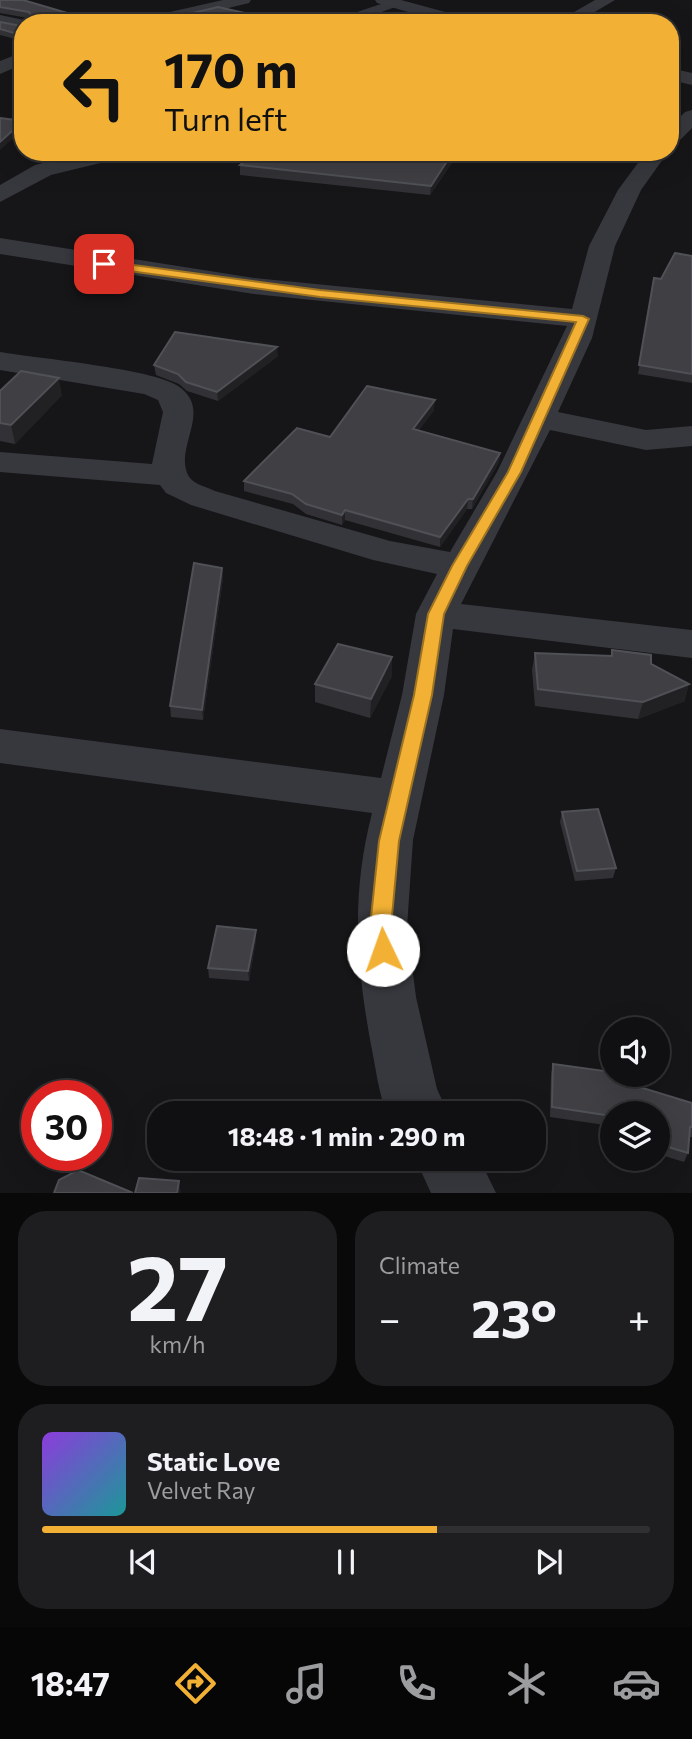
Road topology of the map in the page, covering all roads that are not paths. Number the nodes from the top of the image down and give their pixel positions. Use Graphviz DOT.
graph roads {
  1 [pos="243,0"];
  2 [pos="607,0"];
  3 [pos="389,2"];
  4 [pos="183,14"];
  5 [pos="356,14"];
  6 [pos="432,14"];
  7 [pos="580,14"];
  8 [pos="692,116"];
  9 [pos="679,130"];
  10 [pos="80,161"];
  11 [pos="651,161"];
  12 [pos="0,195"];
  13 [pos="0,246"];
  14 [pos="583,319"];
  15 [pos="0,361"];
  16 [pos="540,418"];
  17 [pos="692,436"];
  18 [pos="0,462"];
  19 [pos="170,476"];
  20 [pos="460,566"];
  21 [pos="436,614"];
  22 [pos="692,644"];
  23 [pos="0,746"];
  24 [pos="399,797"];
  25 [pos="411,1101"];
  26 [pos="452,1171"];
  27 [pos="465,1193"];
  1 -- 4 [label="street"];
  2 -- 7 [label="street"];
  3 -- 5 [label="street"];
  3 -- 6 [label="street"];
  8 -- 9 [label="street"];
  10 -- 12 [label="street"];
  11 -- 14 [label="street"];
  13 -- 14 [label="street"];
  14 -- 16 [label="street"];
  15 -- 19 [label="street"];
  16 -- 17 [label="street"];
  16 -- 20 [label="street"];
  18 -- 19 [label="street"];
  19 -- 20 [label="street"];
  20 -- 21 [label="street"];
  21 -- 22 [label="street"];
  21 -- 24 [label="street"];
  23 -- 24 [label="street"];
  24 -- 25 [label="street"];
  26 -- 27 [label="street"];
}
